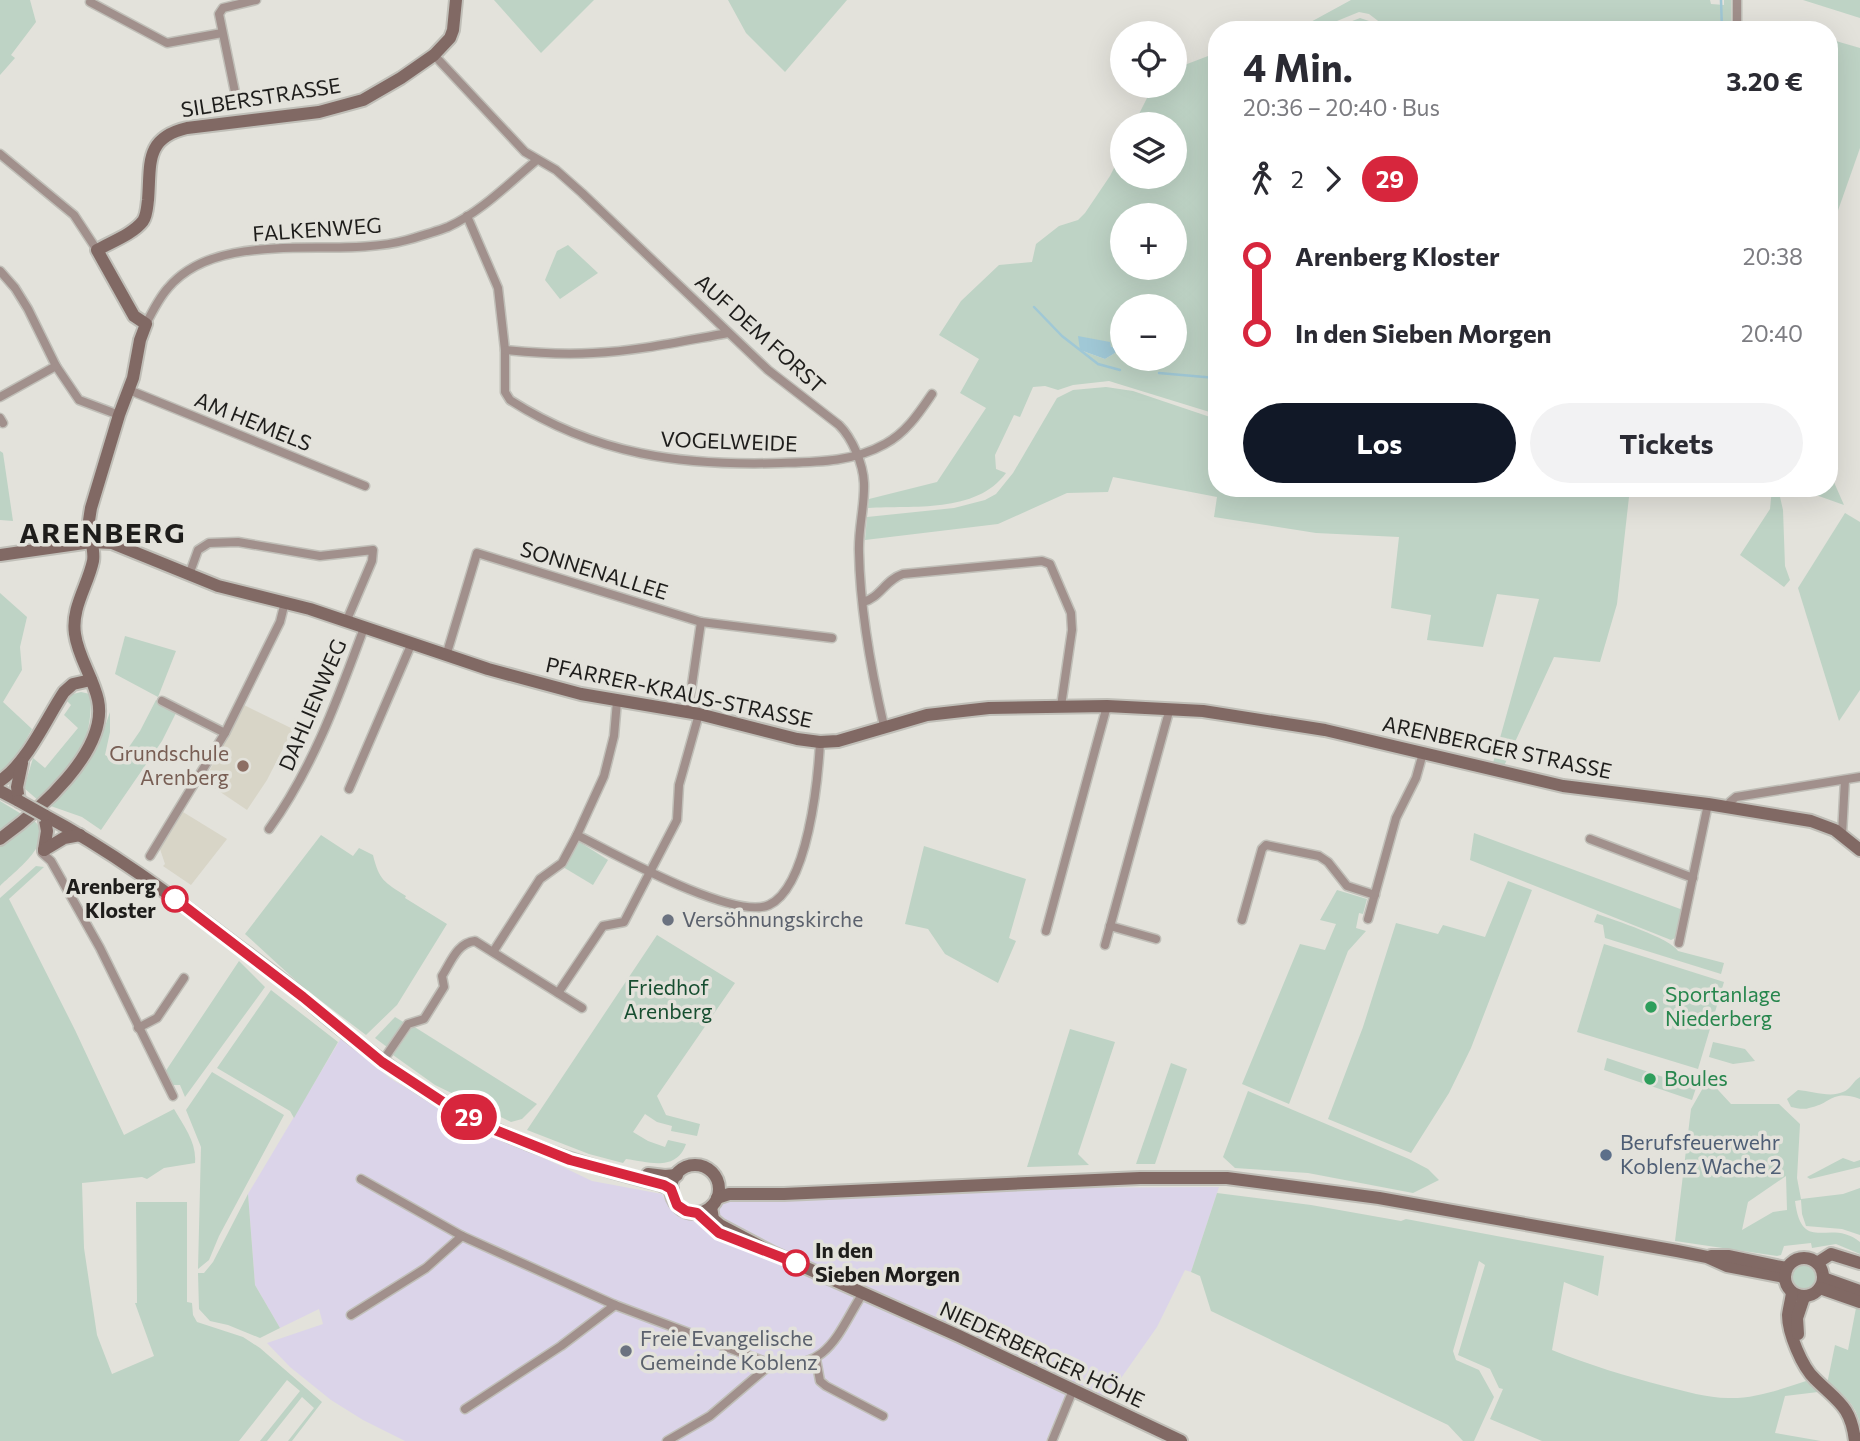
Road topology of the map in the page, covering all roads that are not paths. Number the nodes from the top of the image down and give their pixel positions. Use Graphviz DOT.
graph roads {
  1 [pos="256,0"];
  2 [pos="456,0"];
  3 [pos="1737,0"];
  4 [pos="90,2"];
  5 [pos="1737,21"];
  6 [pos="222,33"];
  7 [pos="435,55"];
  8 [pos="237,102"];
  9 [pos="0,154"];
  10 [pos="537,160"];
  11 [pos="467,216"];
  12 [pos="97,250"];
  13 [pos="0,271"];
  14 [pos="146,324"];
  15 [pos="728,333"];
  16 [pos="505,350"];
  17 [pos="56,366"];
  18 [pos="129,390"];
  19 [pos="932,394"];
  20 [pos="0,397"];
  21 [pos="119,415"];
  22 [pos="857,457"];
  23 [pos="365,486"];
  24 [pos="92,542"];
  25 [pos="0,555"];
  26 [pos="189,575"];
  27 [pos="863,602"];
  28 [pos="285,603"];
  29 [pos="346,622"];
  30 [pos="701,622"];
  31 [pos="365,628"];
  32 [pos="832,638"];
  33 [pos="411,645"];
  34 [pos="446,656"];
  35 [pos="91,680"];
  36 [pos="162,701"];
  37 [pos="617,701"];
  38 [pos="1061,706"];
  39 [pos="1107,706"];
  40 [pos="1170,708"];
  41 [pos="693,713"];
  42 [pos="1280,722"];
  43 [pos="884,726"];
  44 [pos="225,733"];
  45 [pos="820,742"];
  46 [pos="1423,753"];
  47 [pos="24,755"];
  48 [pos="1860,777"];
  49 [pos="1844,780"];
  50 [pos="0,781"];
  51 [pos="349,789"];
  52 [pos="0,791"];
  53 [pos="19,801"];
  54 [pos="1707,804"];
  55 [pos="1729,807"];
  56 [pos="44,815"];
  57 [pos="269,829"];
  58 [pos="1842,834"];
  59 [pos="80,835"];
  60 [pos="577,835"];
  61 [pos="0,839"];
  62 [pos="1591,839"];
  63 [pos="1860,850"];
  64 [pos="42,853"];
  65 [pos="150,856"];
  66 [pos="651,872"];
  67 [pos="1693,878"];
  68 [pos="1375,895"];
  69 [pos="1368,919"];
  70 [pos="1241,920"];
  71 [pos="1110,926"];
  72 [pos="1046,931"];
  73 [pos="1156,939"];
  74 [pos="1679,943"];
  75 [pos="1105,945"];
  76 [pos="493,952"];
  77 [pos="184,978"];
  78 [pos="558,993"];
  79 [pos="582,1007"];
  80 [pos="138,1028"];
  81 [pos="384,1059"];
  82 [pos="173,1096"];
  83 [pos="677,1175"];
  84 [pos="361,1179"];
  85 [pos="718,1182"];
  86 [pos="671,1189"];
  87 [pos="796,1192"];
  88 [pos="714,1203"];
  89 [pos="697,1213"];
  90 [pos="462,1236"];
  91 [pos="773,1253"];
  92 [pos="1817,1263"];
  93 [pos="1860,1263"];
  94 [pos="1785,1273"];
  95 [pos="1822,1283"];
  96 [pos="1860,1291"];
  97 [pos="863,1293"];
  98 [pos="1798,1295"];
  99 [pos="1860,1302"];
  100 [pos="615,1305"];
  101 [pos="351,1315"];
  102 [pos="816,1359"];
  103 [pos="771,1364"];
  104 [pos="1073,1390"];
  105 [pos="465,1409"];
  106 [pos="883,1416"];
  107 [pos="667,1441"];
  108 [pos="1052,1441"];
  109 [pos="1181,1441"];
  110 [pos="1855,1441"];
  1 -- 6 [label="street"];
  2 -- 7 [label="street, SILBERSTRASSE"];
  3 -- 5 [label="street"];
  4 -- 6 [label="street"];
  6 -- 8 [label="street"];
  7 -- 10 [label="street, AUF DEM FORST"];
  7 -- 12 [label="street, SILBERSTRASSE"];
  9 -- 12 [label="street"];
  10 -- 11 [label="street, FALKENWEG"];
  10 -- 15 [label="street, AUF DEM FORST"];
  11 -- 14 [label="street, FALKENWEG"];
  11 -- 16 [label="street, VOGELWEIDE"];
  12 -- 14 [label="street"];
  13 -- 17 [label="street"];
  14 -- 18 [label="street"];
  15 -- 16 [label="street"];
  15 -- 22 [label="street, AUF DEM FORST"];
  16 -- 22 [label="street, VOGELWEIDE"];
  17 -- 20 [label="street"];
  17 -- 21 [label="street"];
  18 -- 21 [label="street"];
  18 -- 23 [label="street, AM HEMELS"];
  19 -- 22 [label="street"];
  21 -- 24 [label="street"];
  22 -- 27 [label="street, AUF DEM FORST"];
  24 -- 25 [label="street, PFARRER-KRAUS-STRASSE"];
  24 -- 26 [label="street, PFARRER-KRAUS-STRASSE"];
  24 -- 35 [label="street"];
  26 -- 28 [label="street, PFARRER-KRAUS-STRASSE"];
  26 -- 29 [label="street"];
  27 -- 38 [label="street"];
  27 -- 43 [label="street, AUF DEM FORST"];
  28 -- 29 [label="street, PFARRER-KRAUS-STRASSE"];
  28 -- 44 [label="street"];
  29 -- 31 [label="street, PFARRER-KRAUS-STRASSE"];
  30 -- 32 [label="street, SONNENALLEE"];
  30 -- 34 [label="street, SONNENALLEE"];
  30 -- 41 [label="street"];
  31 -- 33 [label="street, PFARRER-KRAUS-STRASSE"];
  31 -- 57 [label="street, DAHLIENWEG"];
  33 -- 34 [label="street, PFARRER-KRAUS-STRASSE"];
  33 -- 51 [label="street"];
  34 -- 37 [label="street, PFARRER-KRAUS-STRASSE"];
  35 -- 47 [label="street"];
  35 -- 61 [label="street"];
  36 -- 44 [label="street"];
  37 -- 41 [label="street, PFARRER-KRAUS-STRASSE"];
  37 -- 60 [label="street"];
  38 -- 39 [label="street, PFARRER-KRAUS-STRASSE"];
  38 -- 43 [label="street, PFARRER-KRAUS-STRASSE"];
  39 -- 40 [label="street, PFARRER-KRAUS-STRASSE"];
  39 -- 72 [label="street"];
  40 -- 42 [label="street, PFARRER-KRAUS-STRASSE"];
  40 -- 71 [label="street"];
  41 -- 45 [label="street, PFARRER-KRAUS-STRASSE"];
  41 -- 66 [label="street"];
  42 -- 46 [label="street, ARENBERGER STRASSE"];
  43 -- 45 [label="street, PFARRER-KRAUS-STRASSE"];
  44 -- 65 [label="street"];
  45 -- 66 [label="street"];
  46 -- 54 [label="street, ARENBERGER STRASSE"];
  46 -- 68 [label="street"];
  47 -- 50 [label="street"];
  47 -- 53 [label="street"];
  48 -- 49 [label="street"];
  49 -- 55 [label="street"];
  49 -- 58 [label="street"];
  52 -- 53 [label="street"];
  53 -- 56 [label="street, bridge"];
  54 -- 55 [label="street, ARENBERGER STRASSE"];
  54 -- 67 [label="street"];
  55 -- 58 [label="street, ARENBERGER STRASSE"];
  56 -- 59 [label="street"];
  56 -- 59 [label="street"];
  58 -- 63 [label="street, ARENBERGER STRASSE"];
  59 -- 81 [label="street"];
  60 -- 66 [label="street"];
  60 -- 76 [label="street"];
  62 -- 67 [label="street"];
  64 -- 80 [label="street"];
  66 -- 78 [label="street"];
  67 -- 74 [label="street"];
  68 -- 69 [label="street"];
  68 -- 70 [label="street"];
  71 -- 73 [label="street"];
  71 -- 75 [label="street"];
  76 -- 78 [label="street"];
  76 -- 81 [label="street"];
  77 -- 80 [label="street"];
  78 -- 79 [label="street"];
  80 -- 82 [label="street"];
  81 -- 83 [label="street"];
  81 -- 86 [label="street"];
  83 -- 85 [label="street"];
  83 -- 86 [label="street"];
  84 -- 90 [label="street"];
  85 -- 87 [label="street"];
  85 -- 88 [label="street"];
  86 -- 89 [label="street"];
  87 -- 88 [label="street"];
  87 -- 94 [label="street"];
  88 -- 89 [label="street"];
  88 -- 91 [label="street, NIEDERBERGER HÖHE"];
  89 -- 91 [label="street, NIEDERBERGER HÖHE"];
  90 -- 100 [label="street"];
  90 -- 101 [label="street"];
  91 -- 97 [label="street, NIEDERBERGER HÖHE"];
  92 -- 93 [label="street"];
  92 -- 94 [label="street"];
  92 -- 95 [label="street"];
  94 -- 98 [label="street"];
  95 -- 96 [label="street"];
  95 -- 98 [label="street"];
  95 -- 99 [label="street"];
  97 -- 102 [label="street"];
  97 -- 104 [label="street, NIEDERBERGER HÖHE"];
  98 -- 110 [label="street"];
  100 -- 103 [label="street"];
  100 -- 105 [label="street"];
  102 -- 103 [label="street"];
  102 -- 106 [label="street"];
  103 -- 107 [label="street"];
  104 -- 108 [label="street"];
  104 -- 109 [label="street, NIEDERBERGER HÖHE"];
}
